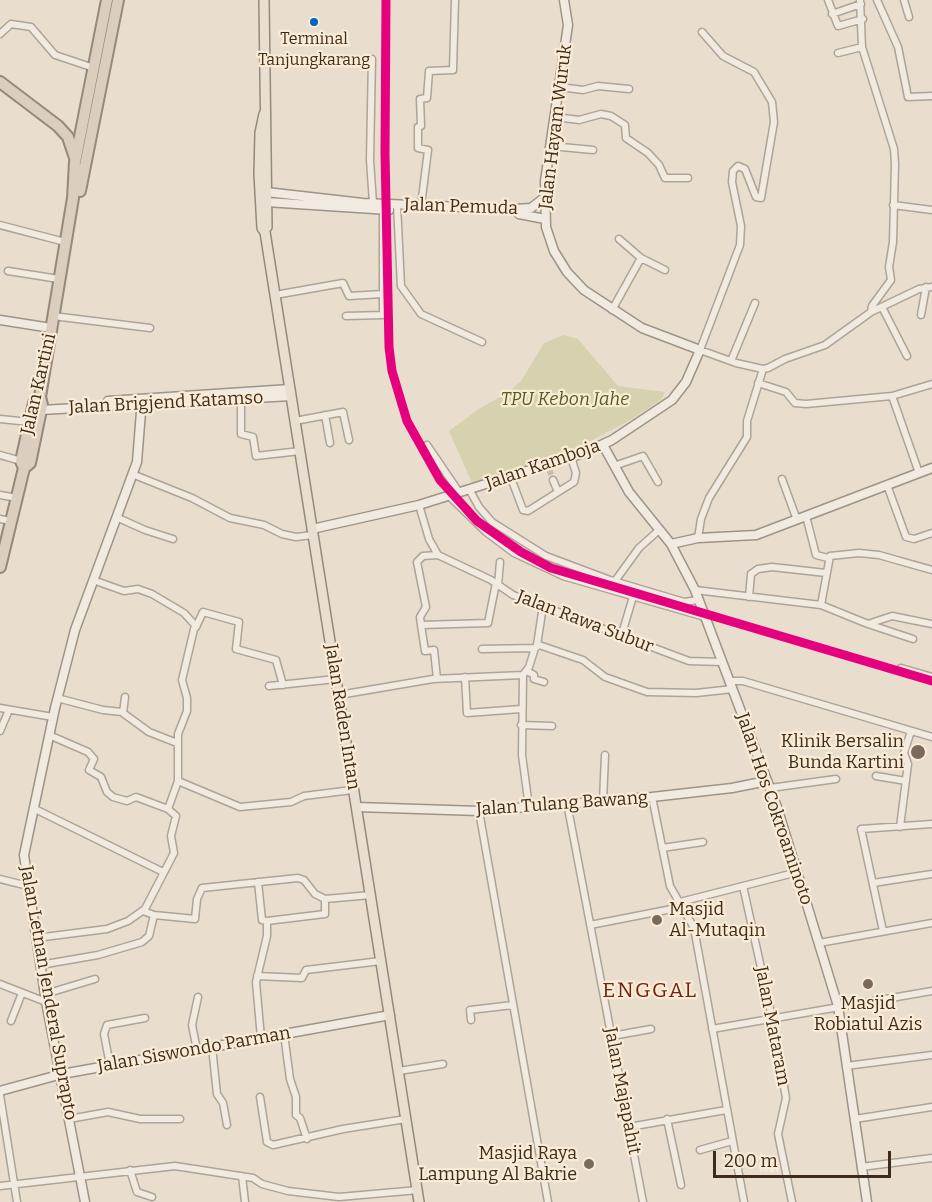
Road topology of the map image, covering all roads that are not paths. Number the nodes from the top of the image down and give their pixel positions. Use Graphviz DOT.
graph roads {
  1 [pos="107,0"];
  2 [pos="118,0"];
  3 [pos="264,0"];
  4 [pos="455,0"];
  5 [pos="564,0"];
  6 [pos="828,0"];
  7 [pos="877,0"];
  8 [pos="904,0"];
  9 [pos="860,2"];
  10 [pos="832,14"];
  11 [pos="909,17"];
  12 [pos="863,20"];
  13 [pos="702,32"];
  14 [pos="0,34"];
  15 [pos="862,47"];
  16 [pos="838,53"];
  17 [pos="372,59"];
  18 [pos="94,68"];
  19 [pos="0,82"];
  20 [pos="560,87"];
  21 [pos="628,89"];
  22 [pos="932,96"];
  23 [pos="264,114"];
  24 [pos="85,116"];
  25 [pos="556,117"];
  26 [pos="58,126"];
  27 [pos="551,146"];
  28 [pos="593,150"];
  29 [pos="75,162"];
  30 [pos="688,178"];
  31 [pos="266,197"];
  32 [pos="74,198"];
  33 [pos="544,198"];
  34 [pos="373,203"];
  35 [pos="893,205"];
  36 [pos="363,206"];
  37 [pos="422,206"];
  38 [pos="383,210"];
  39 [pos="397,210"];
  40 [pos="932,210"];
  41 [pos="545,219"];
  42 [pos="0,225"];
  43 [pos="265,232"];
  44 [pos="619,238"];
  45 [pos="65,242"];
  46 [pos="641,258"];
  47 [pos="665,270"];
  48 [pos="8,271"];
  49 [pos="59,279"];
  50 [pos="929,287"];
  51 [pos="383,294"];
  52 [pos="275,295"];
  53 [pos="755,303"];
  54 [pos="882,307"];
  55 [pos="612,310"];
  56 [pos="871,312"];
  57 [pos="921,315"];
  58 [pos="54,316"];
  59 [pos="346,316"];
  60 [pos="0,320"];
  61 [pos="51,328"];
  62 [pos="150,328"];
  63 [pos="482,342"];
  64 [pos="700,350"];
  65 [pos="907,356"];
  66 [pos="731,361"];
  67 [pos="763,369"];
  68 [pos="758,383"];
  69 [pos="932,384"];
  70 [pos="291,393"];
  71 [pos="892,396"];
  72 [pos="241,399"];
  73 [pos="142,402"];
  74 [pos="41,404"];
  75 [pos="325,416"];
  76 [pos="0,419"];
  77 [pos="295,421"];
  78 [pos="30,422"];
  79 [pos="349,440"];
  80 [pos="330,443"];
  81 [pos="427,445"];
  82 [pos="603,445"];
  83 [pos="300,451"];
  84 [pos="0,455"];
  85 [pos="572,457"];
  86 [pos="22,464"];
  87 [pos="614,466"];
  88 [pos="932,468"];
  89 [pos="919,473"];
  90 [pos="132,474"];
  91 [pos="511,478"];
  92 [pos="782,479"];
  93 [pos="553,480"];
  94 [pos="658,482"];
  95 [pos="887,485"];
  96 [pos="469,489"];
  97 [pos="459,492"];
  98 [pos="558,492"];
  99 [pos="0,495"];
  100 [pos="448,495"];
  101 [pos="17,498"];
  102 [pos="419,505"];
  103 [pos="116,517"];
  104 [pos="802,518"];
  105 [pos="0,519"];
  106 [pos="12,522"];
  107 [pos="659,530"];
  108 [pos="313,532"];
  109 [pos="932,533"];
  110 [pos="698,538"];
  111 [pos="173,539"];
  112 [pos="671,544"];
  113 [pos="438,555"];
  114 [pos="828,558"];
  115 [pos="500,562"];
  116 [pos="0,567"];
  117 [pos="932,570"];
  118 [pos="826,573"];
  119 [pos="93,580"];
  120 [pos="615,581"];
  121 [pos="497,584"];
  122 [pos="695,590"];
  123 [pos="749,597"];
  124 [pos="632,600"];
  125 [pos="698,600"];
  126 [pos="820,605"];
  127 [pos="543,606"];
  128 [pos="705,617"];
  129 [pos="868,624"];
  130 [pos="932,624"];
  131 [pos="421,625"];
  132 [pos="196,628"];
  133 [pos="621,637"];
  134 [pos="913,639"];
  135 [pos="536,647"];
  136 [pos="482,649"];
  137 [pos="722,662"];
  138 [pos="901,668"];
  139 [pos="525,673"];
  140 [pos="465,677"];
  141 [pos="932,677"];
  142 [pos="336,679"];
  143 [pos="437,679"];
  144 [pos="544,682"];
  145 [pos="283,685"];
  146 [pos="732,685"];
  147 [pos="269,686"];
  148 [pos="339,695"];
  149 [pos="125,697"];
  150 [pos="57,698"];
  151 [pos="0,708"];
  152 [pos="521,709"];
  153 [pos="9,710"];
  154 [pos="122,712"];
  155 [pos="53,717"];
  156 [pos="521,725"];
  157 [pos="552,726"];
  158 [pos="911,730"];
  159 [pos="0,731"];
  160 [pos="49,735"];
  161 [pos="932,737"];
  162 [pos="177,743"];
  163 [pos="605,755"];
  164 [pos="876,776"];
  165 [pos="836,779"];
  166 [pos="178,781"];
  167 [pos="906,781"];
  168 [pos="769,784"];
  169 [pos="352,790"];
  170 [pos="652,797"];
  171 [pos="603,801"];
  172 [pos="567,803"];
  173 [pos="357,807"];
  174 [pos="529,807"];
  175 [pos="33,808"];
  176 [pos="168,809"];
  177 [pos="479,811"];
  178 [pos="932,824"];
  179 [pos="900,827"];
  180 [pos="703,842"];
  181 [pos="662,848"];
  182 [pos="163,872"];
  183 [pos="798,872"];
  184 [pos="932,874"];
  185 [pos="0,879"];
  186 [pos="258,882"];
  187 [pos="873,883"];
  188 [pos="28,886"];
  189 [pos="743,886"];
  190 [pos="370,895"];
  191 [pos="325,899"];
  192 [pos="681,904"];
  193 [pos="143,911"];
  194 [pos="154,915"];
  195 [pos="267,921"];
  196 [pos="932,923"];
  197 [pos="590,925"];
  198 [pos="883,931"];
  199 [pos="36,938"];
  200 [pos="819,943"];
  201 [pos="381,961"];
  202 [pos="40,965"];
  203 [pos="257,976"];
  204 [pos="95,979"];
  205 [pos="0,984"];
  206 [pos="932,991"];
  207 [pos="22,993"];
  208 [pos="198,997"];
  209 [pos="46,998"];
  210 [pos="513,1005"];
  211 [pos="838,1006"];
  212 [pos="390,1015"];
  213 [pos="145,1018"];
  214 [pos="772,1018"];
  215 [pos="471,1020"];
  216 [pos="11,1021"];
  217 [pos="651,1029"];
  218 [pos="712,1029"];
  219 [pos="284,1034"];
  220 [pos="612,1036"];
  221 [pos="261,1038"];
  222 [pos="212,1047"];
  223 [pos="197,1050"];
  224 [pos="932,1054"];
  225 [pos="443,1064"];
  226 [pos="110,1065"];
  227 [pos="846,1066"];
  228 [pos="399,1071"];
  229 [pos="62,1074"];
  230 [pos="0,1093"];
  231 [pos="260,1097"];
  232 [pos="932,1107"];
  233 [pos="726,1110"];
  234 [pos="69,1119"];
  235 [pos="180,1119"];
  236 [pos="406,1119"];
  237 [pos="667,1119"];
  238 [pos="855,1119"];
  239 [pos="227,1125"];
  240 [pos="629,1127"];
  241 [pos="307,1138"];
  242 [pos="732,1141"];
  243 [pos="700,1150"];
  244 [pos="932,1158"];
  245 [pos="861,1167"];
  246 [pos="130,1170"];
  247 [pos="81,1175"];
  248 [pos="242,1176"];
  249 [pos="15,1184"];
  250 [pos="681,1185"];
  251 [pos="0,1186"];
  252 [pos="418,1190"];
  253 [pos="152,1197"];
  254 [pos="17,1202"];
  255 [pos="85,1202"];
  256 [pos="245,1202"];
  257 [pos="419,1202"];
  258 [pos="548,1202"];
  259 [pos="643,1202"];
  260 [pos="744,1202"];
  261 [pos="792,1202"];
  262 [pos="867,1202"];
  1 -- 18 [label="highway, Jalan Kartini"];
  2 -- 32 [label="highway, Jalan Kartini"];
  3 -- 23 [label="main road, Jalan Raden Intan"];
  4 -- 37 [label="street"];
  5 -- 20 [label="street, Jalan Hayam Wuruk"];
  6 -- 10 [label="street"];
  7 -- 22 [label="street"];
  8 -- 11 [label="street"];
  9 -- 10 [label="street"];
  9 -- 12 [label="street"];
  10 -- 12 [label="street"];
  12 -- 15 [label="street"];
  13 -- 64 [label="street"];
  14 -- 18 [label="street"];
  15 -- 16 [label="street"];
  15 -- 35 [label="street"];
  17 -- 34 [label="street"];
  18 -- 24 [label="highway, Jalan Kartini"];
  19 -- 26 [label="highway"];
  20 -- 21 [label="street"];
  20 -- 25 [label="street, Jalan Hayam Wuruk"];
  23 -- 31 [label="main road, Jalan Raden Intan"];
  23 -- 43 [label="main road, Jalan Raden Intan"];
  24 -- 26 [label="highway"];
  24 -- 29 [label="highway, Jalan Kartini"];
  25 -- 27 [label="street, Jalan Hayam Wuruk"];
  25 -- 30 [label="street"];
  26 -- 29 [label="highway"];
  27 -- 28 [label="street"];
  27 -- 33 [label="street, Jalan Hayam Wuruk"];
  29 -- 32 [label="highway, Jalan Kartini"];
  31 -- 36 [label="street, Jalan Pemuda"];
  31 -- 43 [label="main road, Jalan Raden Intan"];
  32 -- 45 [label="highway, Jalan Kartini"];
  33 -- 37 [label="street, Jalan Pemuda"];
  33 -- 41 [label="street, Jalan Hayam Wuruk"];
  34 -- 36 [label="street, Jalan Pemuda"];
  34 -- 39 [label="street, Jalan Pemuda"];
  35 -- 40 [label="street"];
  35 -- 56 [label="street"];
  36 -- 38 [label="street, Jalan Pemuda"];
  37 -- 39 [label="street, Jalan Pemuda"];
  38 -- 39 [label="street, Jalan Pemuda"];
  38 -- 51 [label="street"];
  39 -- 41 [label="street, Jalan Pemuda"];
  39 -- 63 [label="street"];
  41 -- 55 [label="street, Jalan Hayam Wuruk"];
  42 -- 45 [label="street"];
  43 -- 52 [label="main road, Jalan Raden Intan"];
  44 -- 46 [label="street"];
  45 -- 49 [label="highway, Jalan Kartini"];
  46 -- 47 [label="street"];
  46 -- 55 [label="street"];
  48 -- 49 [label="street"];
  49 -- 58 [label="highway, Jalan Kartini"];
  50 -- 54 [label="street"];
  50 -- 57 [label="street"];
  51 -- 52 [label="street"];
  51 -- 59 [label="street"];
  52 -- 70 [label="main road, Jalan Raden Intan"];
  53 -- 66 [label="street"];
  54 -- 56 [label="street"];
  54 -- 65 [label="street"];
  55 -- 64 [label="street, Jalan Hayam Wuruk"];
  56 -- 67 [label="street"];
  58 -- 61 [label="highway, Jalan Kartini"];
  58 -- 62 [label="street"];
  60 -- 61 [label="street"];
  61 -- 74 [label="highway, Jalan Kartini"];
  64 -- 66 [label="street"];
  64 -- 82 [label="street, Jalan Kamboja"];
  66 -- 67 [label="street"];
  67 -- 68 [label="street"];
  68 -- 71 [label="street"];
  68 -- 110 [label="street"];
  69 -- 71 [label="street"];
  70 -- 72 [label="street, Jalan Brigjend Katamso"];
  70 -- 73 [label="street, Jalan Brigjend Katamso"];
  70 -- 77 [label="main road, Jalan Raden Intan"];
  71 -- 89 [label="street"];
  72 -- 73 [label="street, Jalan Brigjend Katamso"];
  72 -- 83 [label="street"];
  73 -- 74 [label="street, Jalan Brigjend Katamso"];
  73 -- 90 [label="street, Jalan Letnan Jenderal Suprapto"];
  74 -- 78 [label="highway, Jalan Kartini"];
  74 -- 86 [label="highway"];
  75 -- 77 [label="street"];
  75 -- 79 [label="street"];
  75 -- 80 [label="street"];
  76 -- 78 [label="street"];
  77 -- 83 [label="main road, Jalan Raden Intan"];
  78 -- 86 [label="highway, Jalan Kartini"];
  81 -- 97 [label="street"];
  82 -- 85 [label="street, Jalan Kamboja"];
  82 -- 87 [label="street, Jalan Hos Cokroaminoto"];
  83 -- 108 [label="main road, Jalan Raden Intan"];
  84 -- 86 [label="street"];
  85 -- 91 [label="street, Jalan Kamboja"];
  85 -- 98 [label="street"];
  86 -- 101 [label="highway, Jalan Kartini"];
  87 -- 94 [label="street"];
  87 -- 107 [label="street, Jalan Hos Cokroaminoto"];
  88 -- 89 [label="street"];
  89 -- 95 [label="street"];
  90 -- 103 [label="street, Jalan Letnan Jenderal Suprapto"];
  90 -- 108 [label="street"];
  91 -- 96 [label="street, Jalan Kamboja"];
  91 -- 98 [label="street"];
  92 -- 104 [label="street"];
  93 -- 98 [label="street"];
  95 -- 104 [label="street"];
  95 -- 109 [label="street"];
  96 -- 97 [label="street, Jalan Kamboja"];
  96 -- 120 [label="street"];
  97 -- 100 [label="street, Jalan Kamboja"];
  99 -- 101 [label="street"];
  100 -- 102 [label="street, Jalan Kamboja"];
  100 -- 128 [label="street"];
  101 -- 106 [label="highway, Jalan Kartini"];
  102 -- 108 [label="street, Jalan Kamboja"];
  102 -- 113 [label="street"];
  103 -- 111 [label="street"];
  103 -- 119 [label="street, Jalan Letnan Jenderal Suprapto"];
  104 -- 110 [label="street"];
  104 -- 114 [label="street"];
  105 -- 106 [label="street"];
  106 -- 116 [label="highway, Jalan Kartini"];
  107 -- 112 [label="street, Jalan Hos Cokroaminoto"];
  107 -- 120 [label="street"];
  108 -- 142 [label="main road, Jalan Raden Intan"];
  110 -- 112 [label="street"];
  112 -- 122 [label="street, Jalan Hos Cokroaminoto"];
  113 -- 121 [label="street, Jalan Rawa Subur"];
  113 -- 131 [label="street"];
  114 -- 117 [label="street"];
  114 -- 118 [label="street"];
  115 -- 121 [label="street"];
  118 -- 123 [label="street"];
  118 -- 126 [label="street"];
  119 -- 132 [label="street"];
  119 -- 150 [label="street, Jalan Letnan Jenderal Suprapto"];
  120 -- 125 [label="street"];
  121 -- 127 [label="street, Jalan Rawa Subur"];
  121 -- 131 [label="street"];
  122 -- 123 [label="street"];
  122 -- 125 [label="street, Jalan Hos Cokroaminoto"];
  123 -- 126 [label="street"];
  124 -- 133 [label="street"];
  125 -- 128 [label="street, Jalan Hos Cokroaminoto"];
  126 -- 129 [label="street"];
  127 -- 133 [label="street, Jalan Rawa Subur"];
  127 -- 135 [label="street"];
  128 -- 137 [label="street, Jalan Hos Cokroaminoto"];
  129 -- 130 [label="street"];
  129 -- 134 [label="street"];
  131 -- 143 [label="street"];
  132 -- 145 [label="street"];
  132 -- 162 [label="street"];
  133 -- 137 [label="street, Jalan Rawa Subur"];
  135 -- 136 [label="street, Jalan Rawa Subur"];
  135 -- 139 [label="street"];
  135 -- 146 [label="street, Jalan Rawa Subur"];
  137 -- 146 [label="street, Jalan Hos Cokroaminoto"];
  138 -- 141 [label="street"];
  139 -- 140 [label="street"];
  139 -- 144 [label="street"];
  139 -- 152 [label="street"];
  140 -- 143 [label="street"];
  140 -- 152 [label="street"];
  142 -- 145 [label="street"];
  142 -- 148 [label="main road, Jalan Raden Intan"];
  143 -- 148 [label="street"];
  145 -- 147 [label="street"];
  146 -- 158 [label="street, Jalan Rawa Subur"];
  146 -- 168 [label="street, Jalan Hos Cokroaminoto"];
  148 -- 169 [label="main road, Jalan Raden Intan"];
  149 -- 154 [label="street"];
  150 -- 154 [label="street"];
  150 -- 155 [label="street, Jalan Letnan Jenderal Suprapto"];
  151 -- 153 [label="street"];
  152 -- 156 [label="street"];
  153 -- 155 [label="street"];
  153 -- 159 [label="street"];
  154 -- 162 [label="street"];
  155 -- 160 [label="street, Jalan Letnan Jenderal Suprapto"];
  156 -- 157 [label="street"];
  156 -- 174 [label="street"];
  158 -- 161 [label="street, Jalan Rawa Subur"];
  158 -- 167 [label="street"];
  160 -- 175 [label="street, Jalan Letnan Jenderal Suprapto"];
  160 -- 176 [label="street"];
  162 -- 166 [label="street"];
  163 -- 171 [label="street"];
  164 -- 167 [label="street"];
  165 -- 168 [label="street"];
  166 -- 169 [label="street"];
  166 -- 176 [label="street"];
  167 -- 179 [label="street"];
  168 -- 170 [label="street, Jalan Tulang Bawang"];
  168 -- 183 [label="street, Jalan Hos Cokroaminoto"];
  169 -- 173 [label="main road, Jalan Raden Intan"];
  170 -- 171 [label="street, Jalan Tulang Bawang"];
  170 -- 181 [label="street"];
  171 -- 172 [label="street, Jalan Tulang Bawang"];
  172 -- 174 [label="street, Jalan Tulang Bawang"];
  172 -- 197 [label="street, Jalan Majapahit"];
  173 -- 177 [label="street, Jalan Tulang Bawang"];
  173 -- 190 [label="main road, Jalan Raden Intan"];
  174 -- 177 [label="street, Jalan Tulang Bawang"];
  175 -- 182 [label="street"];
  175 -- 188 [label="street, Jalan Letnan Jenderal Suprapto"];
  176 -- 182 [label="street"];
  177 -- 210 [label="street"];
  178 -- 179 [label="street"];
  179 -- 187 [label="street"];
  180 -- 181 [label="street"];
  181 -- 192 [label="street"];
  182 -- 193 [label="street"];
  183 -- 189 [label="street"];
  183 -- 200 [label="street, Jalan Hos Cokroaminoto"];
  184 -- 187 [label="street"];
  185 -- 188 [label="street"];
  186 -- 191 [label="street"];
  186 -- 194 [label="street"];
  186 -- 195 [label="street"];
  187 -- 198 [label="street"];
  188 -- 199 [label="street, Jalan Letnan Jenderal Suprapto"];
  189 -- 192 [label="street"];
  189 -- 214 [label="street, Jalan Mataram"];
  190 -- 191 [label="street"];
  190 -- 201 [label="main road, Jalan Raden Intan"];
  191 -- 195 [label="street"];
  192 -- 197 [label="street"];
  192 -- 218 [label="street"];
  193 -- 194 [label="street"];
  193 -- 199 [label="street"];
  194 -- 202 [label="street"];
  195 -- 203 [label="street"];
  196 -- 198 [label="street"];
  197 -- 220 [label="street, Jalan Majapahit"];
  198 -- 200 [label="street"];
  199 -- 202 [label="street, Jalan Letnan Jenderal Suprapto"];
  200 -- 211 [label="street, Jalan Hos Cokroaminoto"];
  201 -- 203 [label="street"];
  201 -- 212 [label="main road, Jalan Raden Intan"];
  202 -- 209 [label="street, Jalan Letnan Jenderal Suprapto"];
  203 -- 221 [label="street"];
  204 -- 209 [label="street"];
  205 -- 207 [label="street"];
  206 -- 211 [label="street"];
  207 -- 209 [label="street"];
  207 -- 216 [label="street"];
  208 -- 223 [label="street"];
  209 -- 229 [label="street, Jalan Letnan Jenderal Suprapto"];
  210 -- 215 [label="street"];
  210 -- 258 [label="street"];
  211 -- 214 [label="street"];
  211 -- 227 [label="street, Jalan Hos Cokroaminoto"];
  212 -- 219 [label="street, Jalan Siswondo Parman"];
  212 -- 228 [label="main road, Jalan Raden Intan"];
  213 -- 226 [label="street"];
  214 -- 218 [label="street"];
  214 -- 261 [label="street, Jalan Mataram"];
  217 -- 220 [label="street"];
  218 -- 233 [label="street"];
  219 -- 221 [label="street, Jalan Siswondo Parman"];
  219 -- 241 [label="street"];
  220 -- 240 [label="street, Jalan Majapahit"];
  221 -- 222 [label="street, Jalan Siswondo Parman"];
  222 -- 223 [label="street, Jalan Siswondo Parman"];
  222 -- 239 [label="street"];
  223 -- 226 [label="street, Jalan Siswondo Parman"];
  224 -- 227 [label="street"];
  225 -- 228 [label="street"];
  226 -- 229 [label="street, Jalan Siswondo Parman"];
  227 -- 238 [label="street, Jalan Hos Cokroaminoto"];
  228 -- 236 [label="main road, Jalan Raden Intan"];
  229 -- 230 [label="street, Jalan Siswondo Parman"];
  229 -- 234 [label="street, Jalan Letnan Jenderal Suprapto"];
  230 -- 249 [label="street"];
  231 -- 241 [label="street"];
  232 -- 238 [label="street"];
  233 -- 237 [label="street"];
  233 -- 242 [label="street"];
  234 -- 235 [label="street"];
  234 -- 247 [label="street, Jalan Letnan Jenderal Suprapto"];
  236 -- 241 [label="street"];
  236 -- 252 [label="main road, Jalan Raden Intan"];
  237 -- 240 [label="street"];
  237 -- 250 [label="street"];
  238 -- 245 [label="street, Jalan Hos Cokroaminoto"];
  240 -- 259 [label="street, Jalan Majapahit"];
  242 -- 243 [label="street"];
  242 -- 260 [label="street"];
  244 -- 245 [label="street"];
  245 -- 262 [label="street, Jalan Hos Cokroaminoto"];
  246 -- 247 [label="street"];
  246 -- 248 [label="street"];
  246 -- 253 [label="street"];
  247 -- 249 [label="street"];
  247 -- 255 [label="street, Jalan Letnan Jenderal Suprapto"];
  248 -- 252 [label="street"];
  248 -- 256 [label="street"];
  249 -- 251 [label="street"];
  249 -- 254 [label="street"];
  252 -- 257 [label="main road, Jalan Raden Intan"];
}
